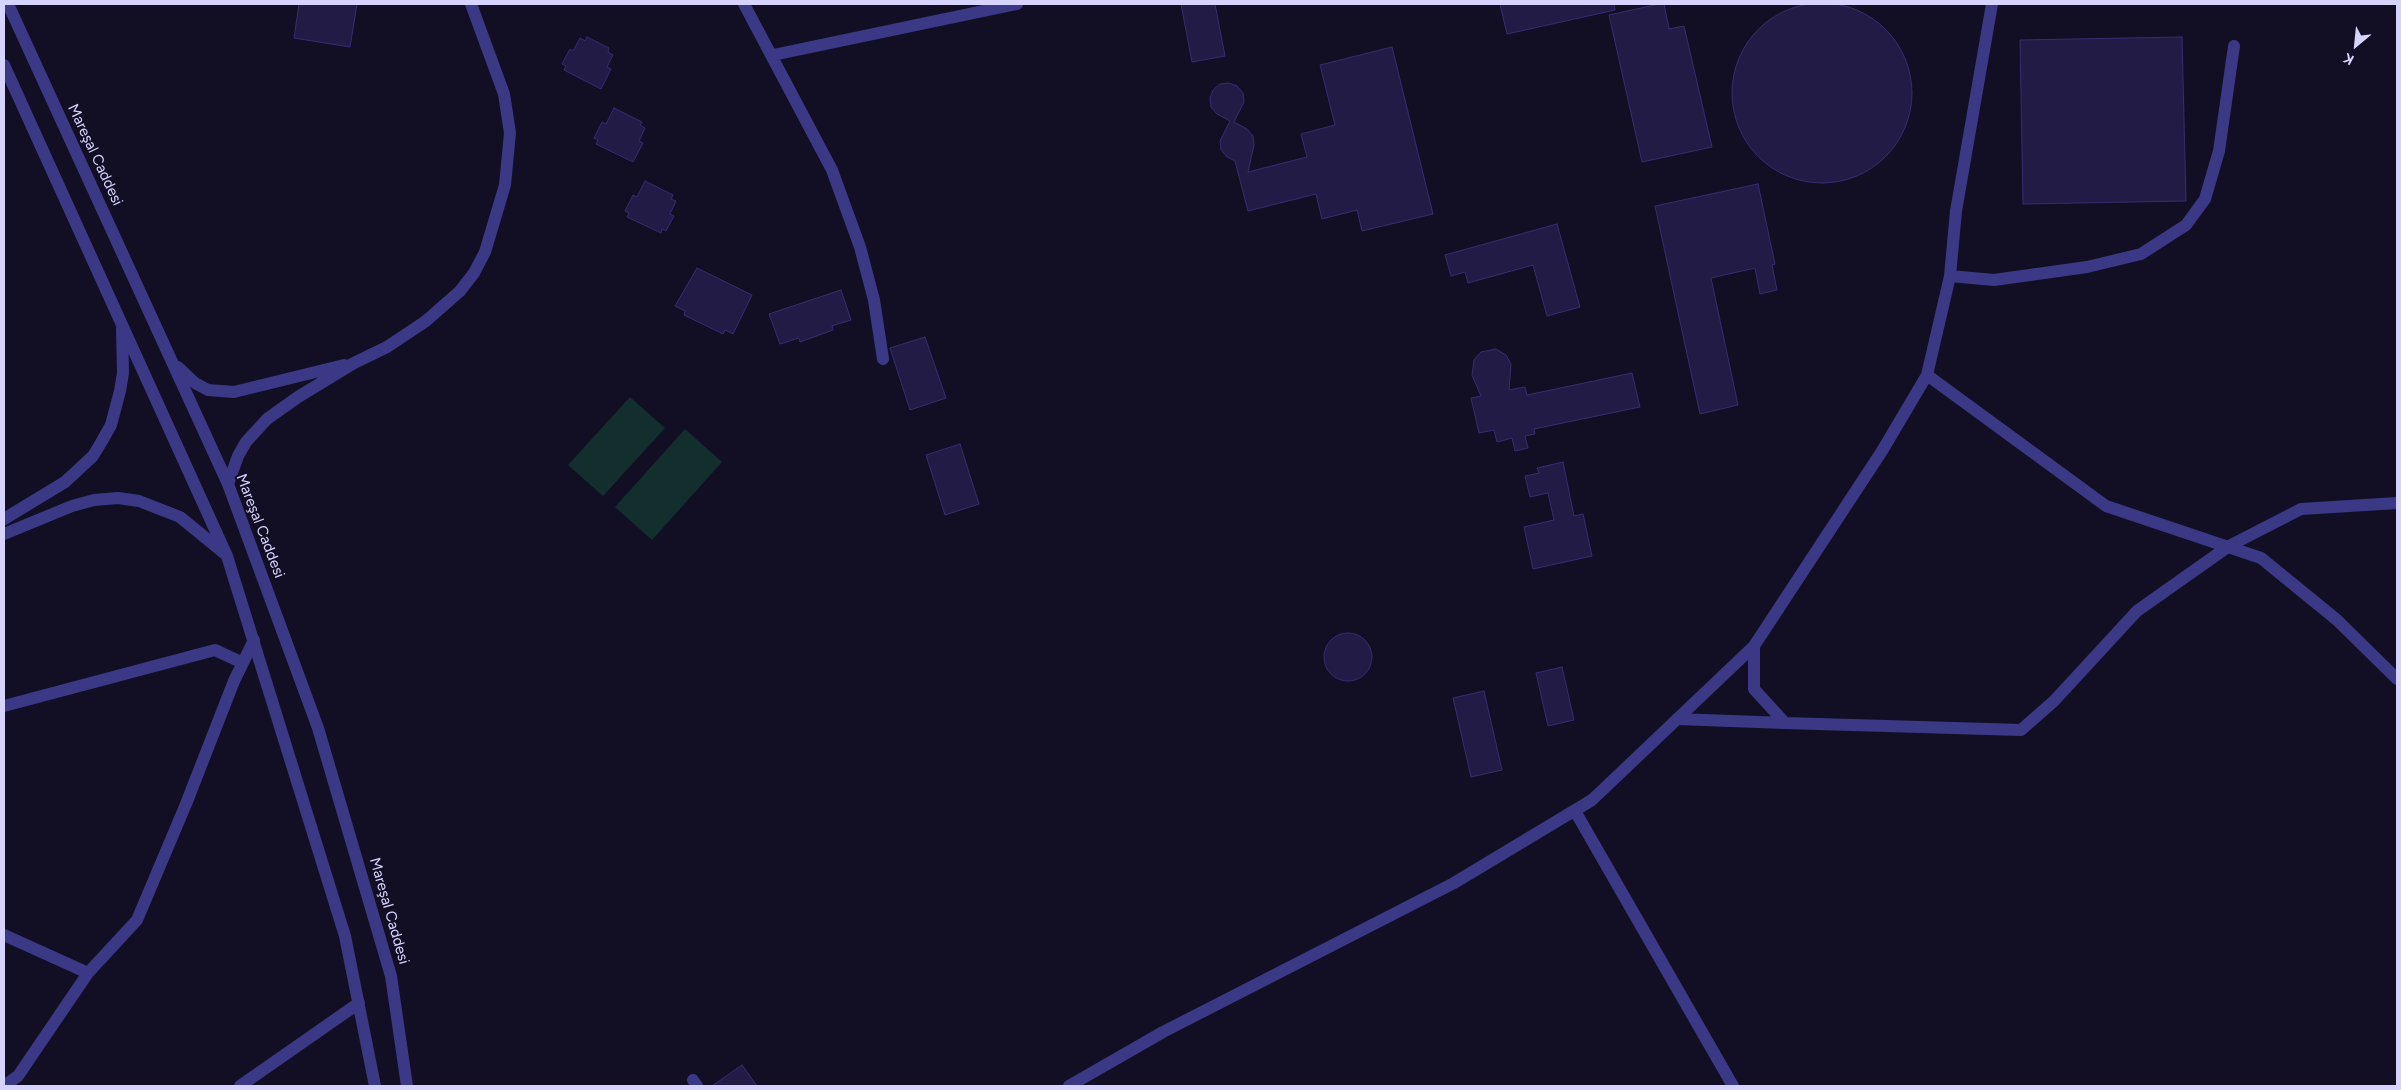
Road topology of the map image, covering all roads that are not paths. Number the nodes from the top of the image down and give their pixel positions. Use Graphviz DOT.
graph roads {
  1 [pos="8,4"];
  2 [pos="471,4"];
  3 [pos="744,4"];
  4 [pos="1017,4"];
  5 [pos="1992,4"];
  6 [pos="2234,46"];
  7 [pos="773,55"];
  8 [pos="4,64"];
  9 [pos="1950,276"];
  10 [pos="121,319"];
  11 [pos="170,357"];
  12 [pos="883,359"];
  13 [pos="354,363"];
  14 [pos="1927,375"];
  15 [pos="228,484"];
  16 [pos="2397,503"];
  17 [pos="4,519"];
  18 [pos="4,534"];
  19 [pos="2229,546"];
  20 [pos="227,556"];
  21 [pos="254,640"];
  22 [pos="1754,646"];
  23 [pos="243,663"];
  24 [pos="2397,679"];
  25 [pos="4,706"];
  26 [pos="1677,719"];
  27 [pos="1785,723"];
  28 [pos="1575,811"];
  29 [pos="4,936"];
  30 [pos="88,973"];
  31 [pos="359,1003"];
  32 [pos="4,1086"];
  33 [pos="240,1086"];
  34 [pos="375,1086"];
  35 [pos="408,1086"];
  36 [pos="1069,1086"];
  37 [pos="1733,1086"];
  1 -- 11 [label="street, Mareşal Caddesi"];
  2 -- 13 [label="street"];
  3 -- 7 [label="street"];
  4 -- 7 [label="street"];
  5 -- 9 [label="street"];
  6 -- 9 [label="street"];
  7 -- 12 [label="street"];
  8 -- 10 [label="street"];
  9 -- 14 [label="street"];
  10 -- 17 [label="street"];
  10 -- 20 [label="street"];
  11 -- 13 [label="street"];
  11 -- 15 [label="street, Mareşal Caddesi"];
  13 -- 15 [label="street"];
  14 -- 19 [label="street"];
  14 -- 22 [label="street"];
  15 -- 35 [label="street, Mareşal Caddesi"];
  16 -- 19 [label="street"];
  18 -- 20 [label="street"];
  19 -- 24 [label="street"];
  19 -- 27 [label="street"];
  20 -- 21 [label="street"];
  21 -- 23 [label="street"];
  21 -- 31 [label="street"];
  22 -- 26 [label="street"];
  22 -- 27 [label="street"];
  23 -- 25 [label="street"];
  23 -- 30 [label="street"];
  26 -- 27 [label="street"];
  26 -- 28 [label="street"];
  28 -- 36 [label="street"];
  28 -- 37 [label="street"];
  29 -- 30 [label="street"];
  30 -- 32 [label="street"];
  31 -- 33 [label="street"];
  31 -- 34 [label="street"];
}
